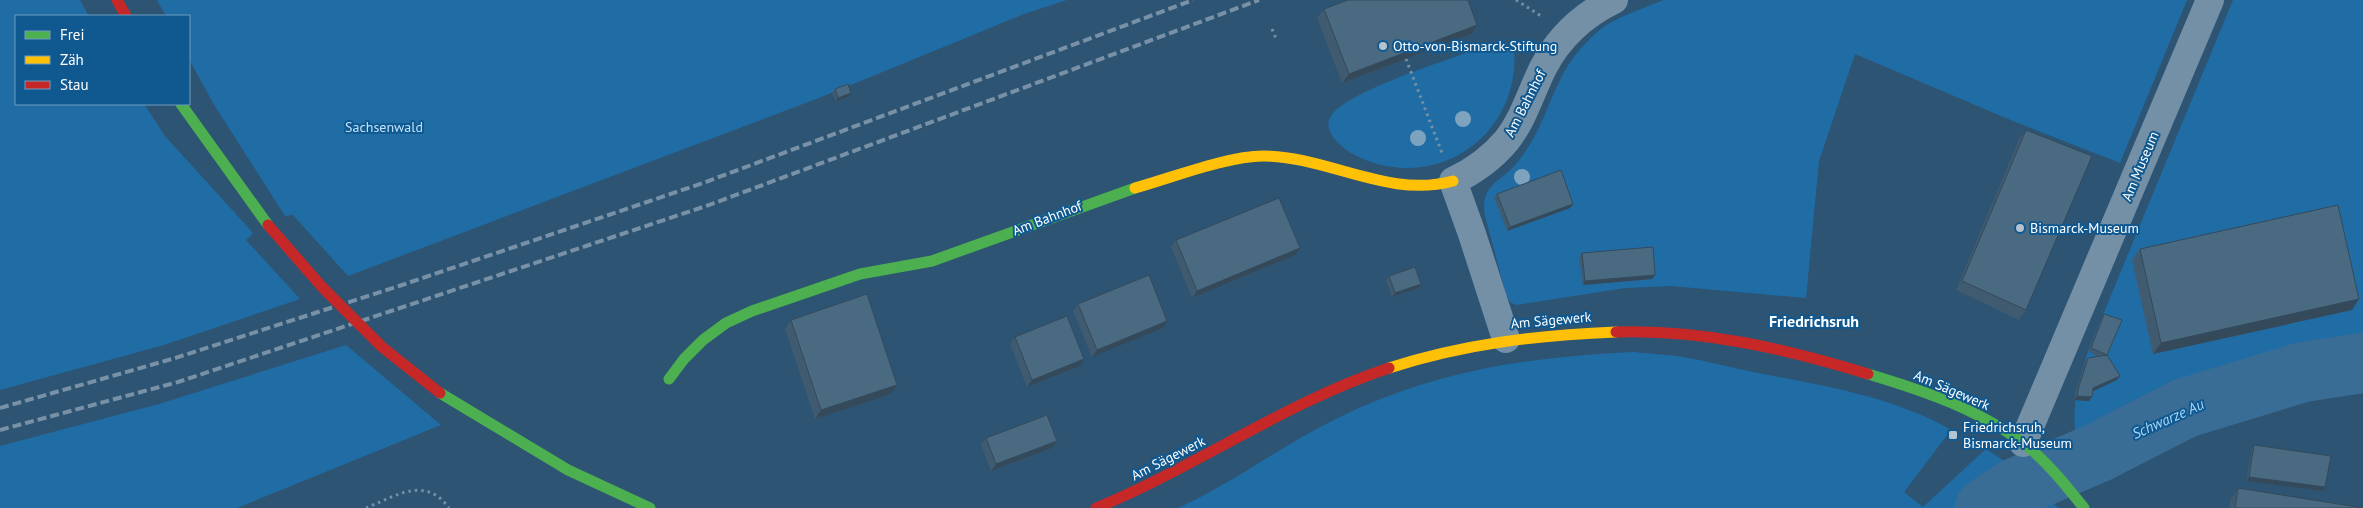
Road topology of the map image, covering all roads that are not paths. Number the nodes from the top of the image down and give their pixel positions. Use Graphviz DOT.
graph roads {
  1 [pos="117,0"];
  2 [pos="1614,0"];
  3 [pos="2210,0"];
  4 [pos="125,15"];
  5 [pos="182,105"];
  6 [pos="1448,169"];
  7 [pos="1506,339"];
  8 [pos="668,380"];
  9 [pos="2023,443"];
  10 [pos="2083,507"];
  11 [pos="650,508"];
  12 [pos="1096,508"];
  1 -- 4 [label="main road"];
  2 -- 6 [label="street, Am Bahnhof"];
  3 -- 9 [label="street, Am Museum"];
  5 -- 11 [label="main road, bridge"];
  6 -- 7 [label="street"];
  6 -- 8 [label="main road, Am Bahnhof"];
  7 -- 9 [label="main road, Am Sägewerk"];
  7 -- 12 [label="main road, Am Sägewerk"];
  9 -- 10 [label="main road, Am Sägewerk"];
}
